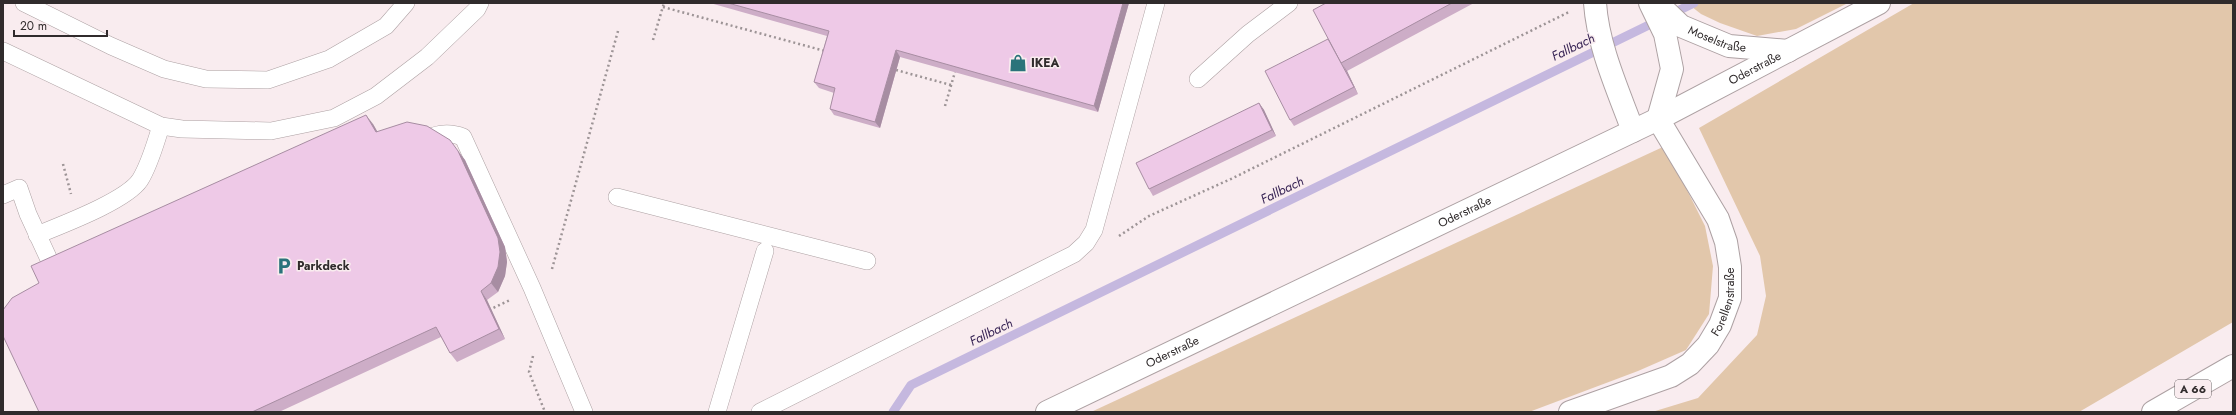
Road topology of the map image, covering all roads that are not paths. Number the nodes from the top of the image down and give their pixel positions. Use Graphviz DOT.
graph roads {
  1 [pos="24,3"];
  2 [pos="406,3"];
  3 [pos="480,3"];
  4 [pos="1156,3"];
  5 [pos="1289,3"];
  6 [pos="1650,3"];
  7 [pos="1657,3"];
  8 [pos="1879,3"];
  9 [pos="1596,11"];
  10 [pos="1673,30"];
  11 [pos="3,51"];
  12 [pos="1788,51"];
  13 [pos="1198,78"];
  14 [pos="1658,119"];
  15 [pos="161,126"];
  16 [pos="1633,131"];
  17 [pos="408,149"];
  18 [pos="3,196"];
  19 [pos="616,197"];
  20 [pos="37,235"];
  21 [pos="765,251"];
  22 [pos="868,260"];
  23 [pos="63,291"];
  24 [pos="2233,366"];
  25 [pos="584,412"];
  26 [pos="717,412"];
  27 [pos="760,412"];
  28 [pos="1047,412"];
  29 [pos="1570,412"];
  30 [pos="2153,412"];
  1 -- 2 [label="lane"];
  3 -- 15 [label="lane"];
  4 -- 27 [label="lane"];
  5 -- 13 [label="lane"];
  6 -- 10 [label="main road"];
  7 -- 10 [label="main road, Moselstraße"];
  8 -- 12 [label="main road, Oderstraße"];
  9 -- 16 [label="main road"];
  10 -- 12 [label="main road, Moselstraße"];
  10 -- 14 [label="main road"];
  11 -- 15 [label="lane"];
  12 -- 14 [label="main road, Oderstraße"];
  14 -- 16 [label="main road, Oderstraße"];
  14 -- 29 [label="main road, Forellenstraße"];
  15 -- 20 [label="lane"];
  16 -- 28 [label="main road, Oderstraße"];
  17 -- 25 [label="lane"];
  18 -- 20 [label="lane"];
  19 -- 22 [label="lane"];
  20 -- 23 [label="lane"];
  21 -- 26 [label="lane"];
  24 -- 30 [label="main road, A 66"];
}
